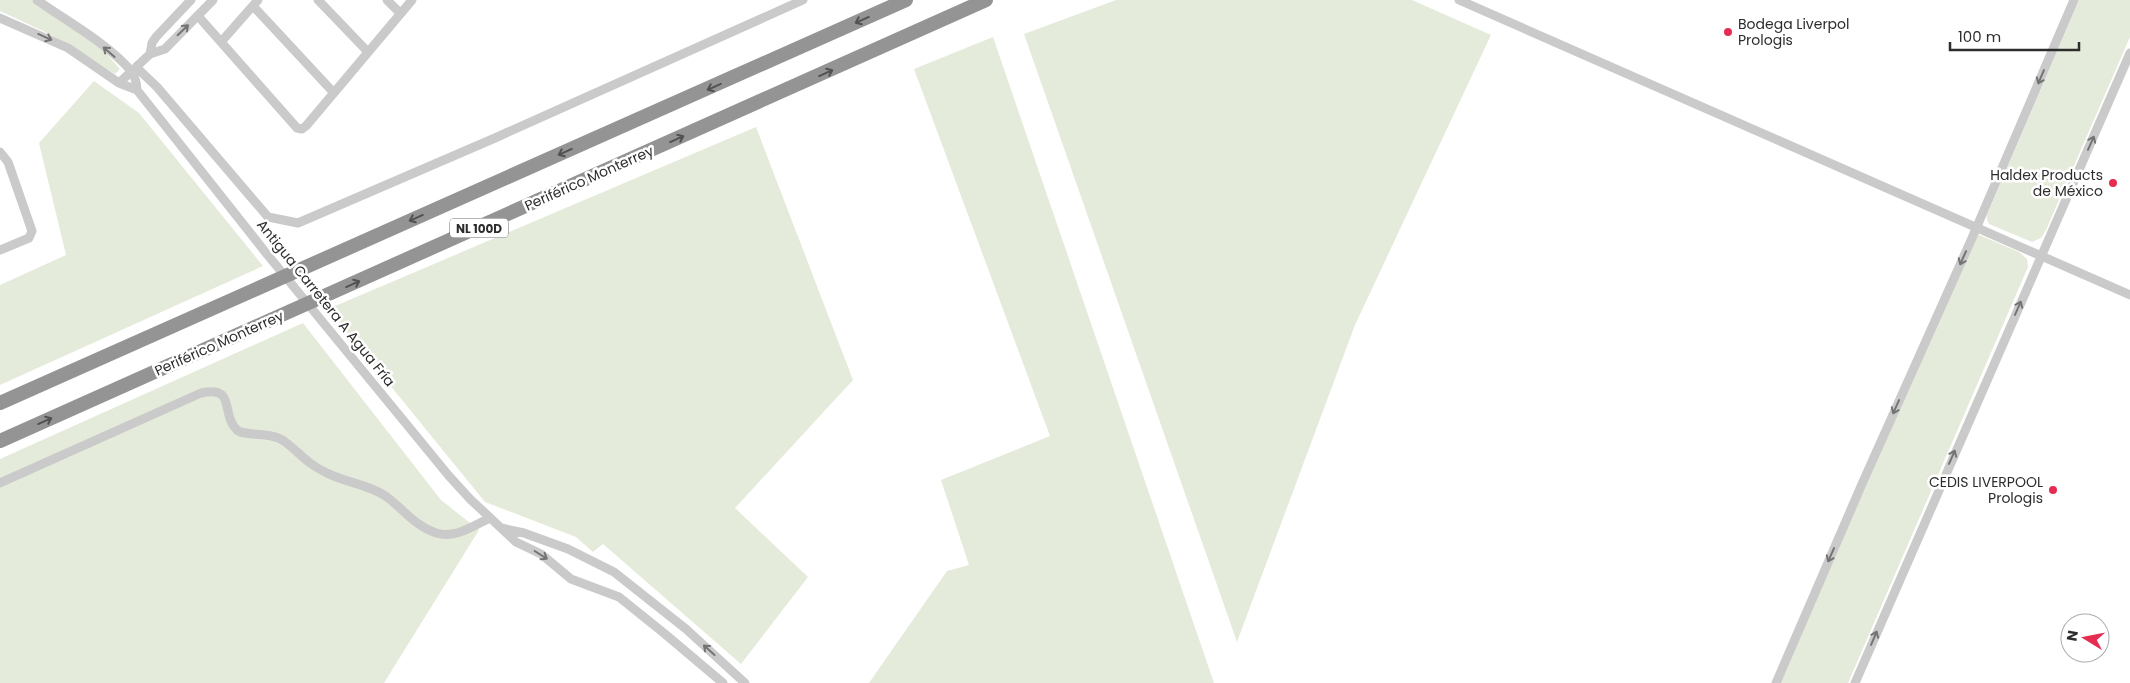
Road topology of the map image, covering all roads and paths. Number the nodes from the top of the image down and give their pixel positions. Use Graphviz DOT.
graph roads {
  1 [pos="37,0"];
  2 [pos="192,0"];
  3 [pos="213,0"];
  4 [pos="318,0"];
  5 [pos="387,0"];
  6 [pos="412,0"];
  7 [pos="803,0"];
  8 [pos="906,0"];
  9 [pos="986,0"];
  10 [pos="1458,0"];
  11 [pos="2074,0"];
  12 [pos="256,3"];
  13 [pos="400,13"];
  14 [pos="198,16"];
  15 [pos="0,18"];
  16 [pos="221,42"];
  17 [pos="368,52"];
  18 [pos="2130,53"];
  19 [pos="150,54"];
  20 [pos="134,69"];
  21 [pos="119,83"];
  22 [pos="137,90"];
  23 [pos="334,93"];
  24 [pos="0,152"];
  25 [pos="1976,228"];
  26 [pos="0,250"];
  27 [pos="2041,256"];
  28 [pos="2130,295"];
  29 [pos="0,403"];
  30 [pos="0,441"];
  31 [pos="0,483"];
  32 [pos="490,518"];
  33 [pos="501,528"];
  34 [pos="723,683"];
  35 [pos="745,683"];
  36 [pos="1776,683"];
  37 [pos="1855,683"];
  20 -- 1 [label="street, one-way"];
  2 -- 19 [label="street"];
  3 -- 14 [label="street"];
  4 -- 17 [label="street"];
  5 -- 13 [label="street"];
  6 -- 13 [label="street"];
  7 -- 20 [label="street"];
  8 -- 29 [label="highway, NL 100D, one-way"];
  30 -- 9 [label="highway, Periférico Monterrey / NL 100D, one-way"];
  10 -- 25 [label="street"];
  11 -- 25 [label="street, one-way"];
  12 -- 16 [label="street"];
  12 -- 23 [label="street"];
  13 -- 17 [label="street"];
  14 -- 16 [label="street"];
  19 -- 14 [label="street, one-way"];
  15 -- 21 [label="street, one-way"];
  16 -- 23 [label="street"];
  17 -- 23 [label="street"];
  27 -- 18 [label="street, one-way"];
  19 -- 20 [label="street"];
  20 -- 21 [label="street"];
  20 -- 22 [label="street, Antigua Carretera A Agua Fría"];
  21 -- 22 [label="street"];
  22 -- 32 [label="street, Antigua Carretera A Agua Fría"];
  24 -- 26 [label="street"];
  25 -- 27 [label="street"];
  25 -- 36 [label="street, one-way"];
  27 -- 28 [label="street"];
  37 -- 27 [label="street, one-way"];
  31 -- 32 [label="street"];
  32 -- 33 [label="street, Antigua Carretera A Agua Fría"];
  33 -- 34 [label="street, Antigua Carretera A Agua Fría, one-way"];
  35 -- 33 [label="street, Antigua Carretera A Agua Fría, one-way"];
}
